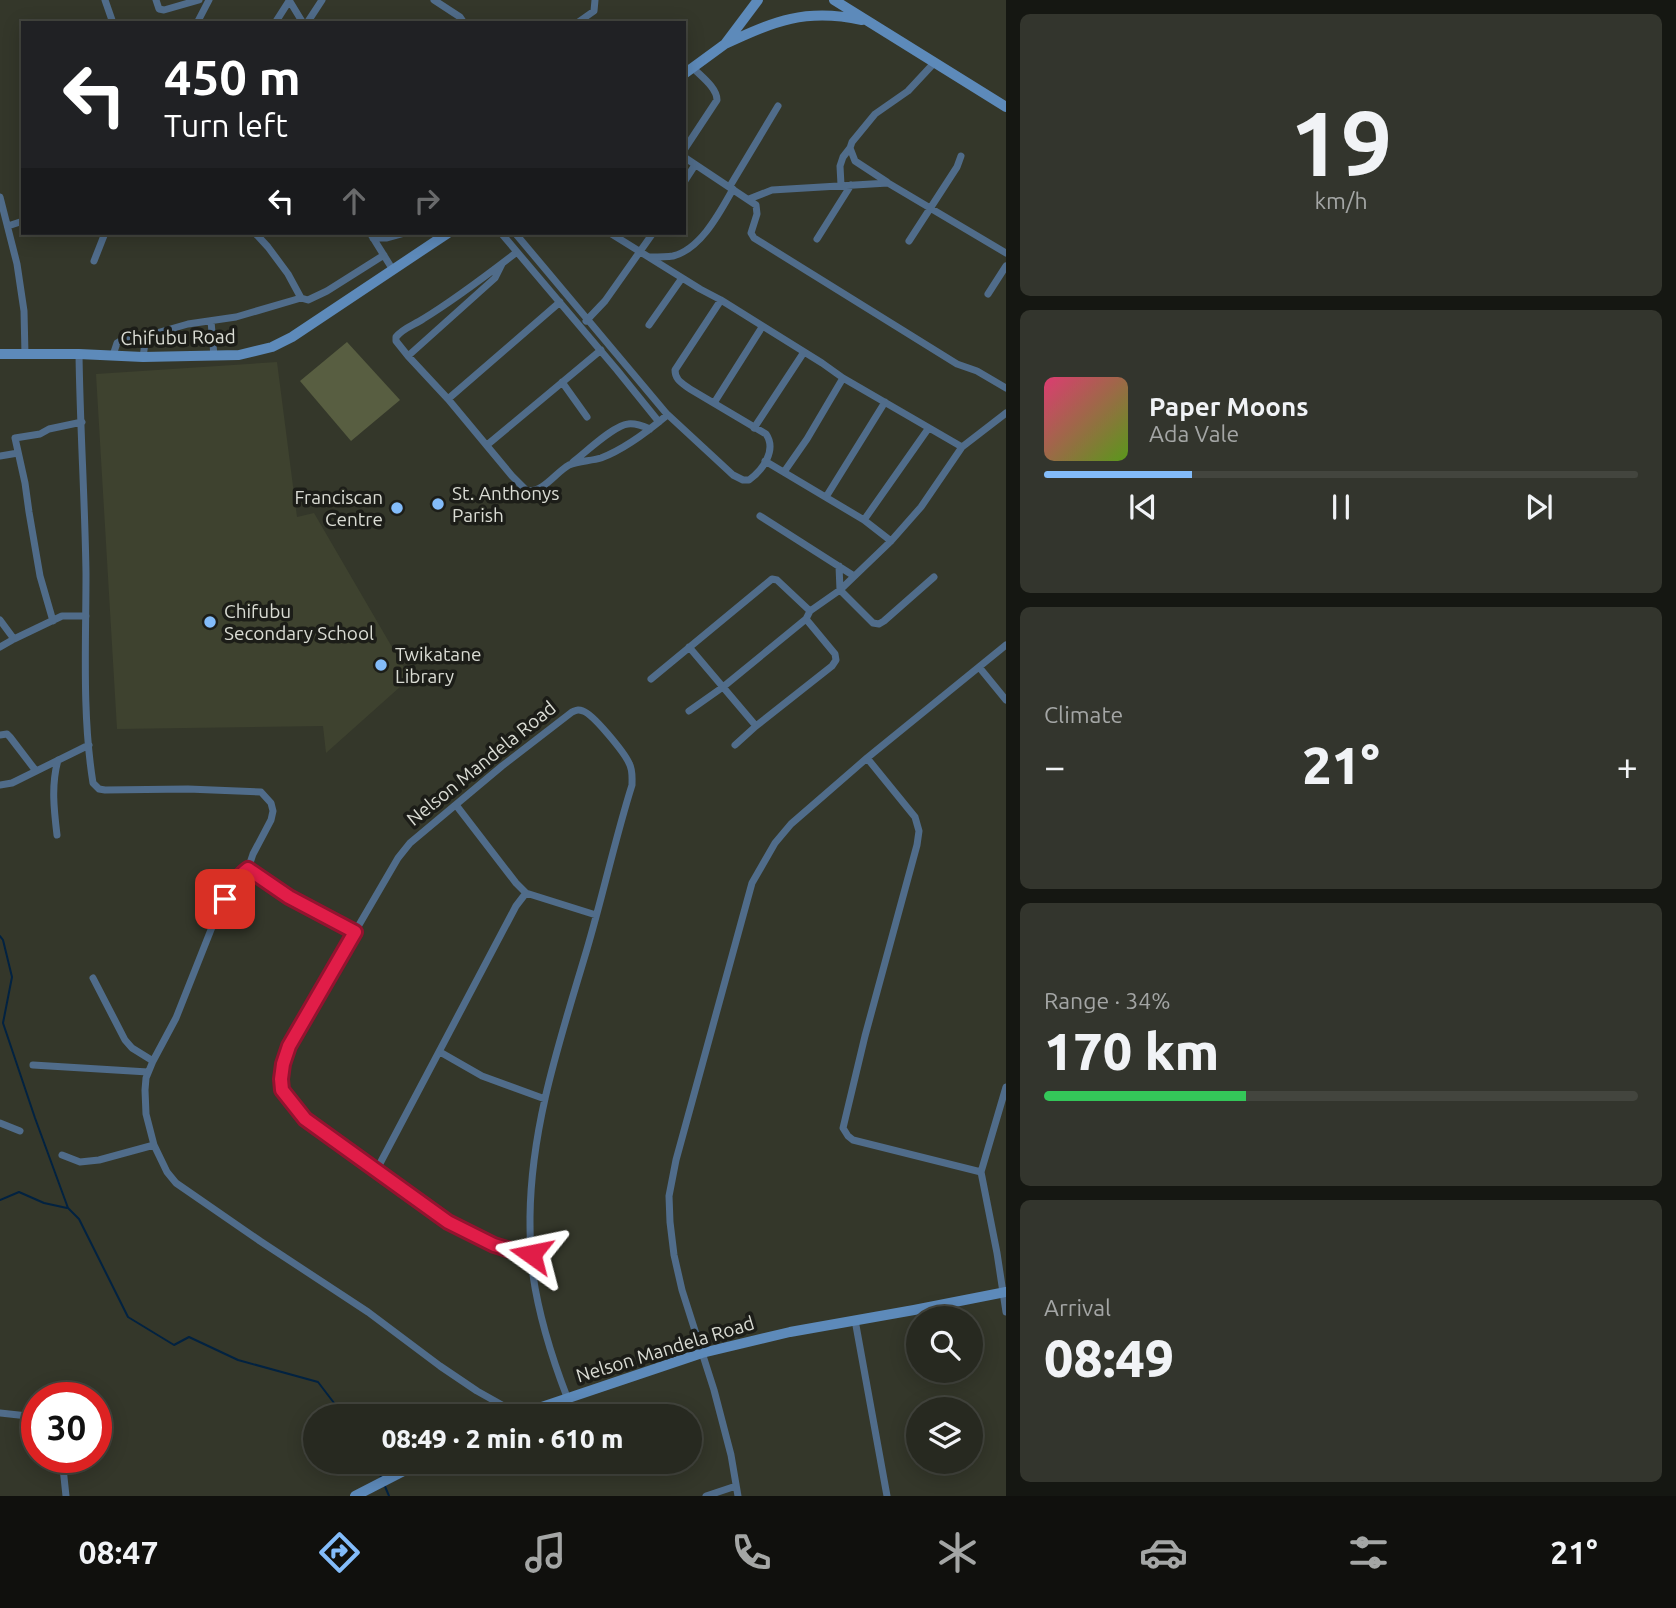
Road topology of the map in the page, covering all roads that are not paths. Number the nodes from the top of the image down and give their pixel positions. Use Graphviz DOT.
graph roads {
  1 [pos="106,0"];
  2 [pos="156,0"];
  3 [pos="199,0"];
  4 [pos="209,0"];
  5 [pos="322,0"];
  6 [pos="434,0"];
  7 [pos="595,0"];
  8 [pos="758,0"];
  9 [pos="834,0"];
  10 [pos="289,1"];
  11 [pos="112,21"];
  12 [pos="198,21"];
  13 [pos="276,21"];
  14 [pos="304,21"];
  15 [pos="306,21"];
  16 [pos="462,21"];
  17 [pos="580,21"];
  18 [pos="869,21"];
  19 [pos="725,44"];
  20 [pos="935,62"];
  21 [pos="689,71"];
  22 [pos="778,106"];
  23 [pos="1006,107"];
  24 [pos="686,147"];
  25 [pos="850,148"];
  26 [pos="961,156"];
  27 [pos="686,158"];
  28 [pos="695,164"];
  29 [pos="686,179"];
  30 [pos="888,183"];
  31 [pos="841,185"];
  32 [pos="851,185"];
  33 [pos="732,188"];
  34 [pos="0,197"];
  35 [pos="749,199"];
  36 [pos="929,208"];
  37 [pos="21,222"];
  38 [pos="8,226"];
  39 [pos="104,235"];
  40 [pos="257,235"];
  41 [pos="371,235"];
  42 [pos="398,235"];
  43 [pos="445,235"];
  44 [pos="503,235"];
  45 [pos="517,235"];
  46 [pos="613,235"];
  47 [pos="652,235"];
  48 [pos="817,239"];
  49 [pos="909,241"];
  50 [pos="517,251"];
  51 [pos="641,252"];
  52 [pos="1006,253"];
  53 [pos="384,255"];
  54 [pos="650,257"];
  55 [pos="94,261"];
  56 [pos="502,263"];
  57 [pos="1006,266"];
  58 [pos="393,270"];
  59 [pos="549,274"];
  60 [pos="682,278"];
  61 [pos="542,281"];
  62 [pos="988,294"];
  63 [pos="301,298"];
  64 [pos="721,300"];
  65 [pos="560,302"];
  66 [pos="587,319"];
  67 [pos="211,321"];
  68 [pos="580,326"];
  69 [pos="649,326"];
  70 [pos="762,327"];
  71 [pos="146,336"];
  72 [pos="601,350"];
  73 [pos="804,352"];
  74 [pos="0,354"];
  75 [pos="79,354"];
  76 [pos="25,355"];
  77 [pos="113,355"];
  78 [pos="214,356"];
  79 [pos="408,356"];
  80 [pos="144,357"];
  81 [pos="624,364"];
  82 [pos="617,370"];
  83 [pos="843,378"];
  84 [pos="562,382"];
  85 [pos="1006,388"];
  86 [pos="448,399"];
  87 [pos="885,401"];
  88 [pos="714,403"];
  89 [pos="666,413"];
  90 [pos="1006,413"];
  91 [pos="587,417"];
  92 [pos="82,422"];
  93 [pos="659,422"];
  94 [pos="754,428"];
  95 [pos="650,429"];
  96 [pos="928,429"];
  97 [pos="487,445"];
  98 [pos="962,447"];
  99 [pos="18,453"];
  100 [pos="0,456"];
  101 [pos="765,461"];
  102 [pos="571,464"];
  103 [pos="784,472"];
  104 [pos="826,497"];
  105 [pos="760,516"];
  106 [pos="864,520"];
  107 [pos="891,541"];
  108 [pos="839,566"];
  109 [pos="855,576"];
  110 [pos="934,577"];
  111 [pos="840,590"];
  112 [pos="810,611"];
  113 [pos="86,616"];
  114 [pos="806,619"];
  115 [pos="0,620"];
  116 [pos="53,621"];
  117 [pos="14,639"];
  118 [pos="1006,645"];
  119 [pos="0,647"];
  120 [pos="689,647"];
  121 [pos="979,667"];
  122 [pos="652,680"];
  123 [pos="723,687"];
  124 [pos="1006,700"];
  125 [pos="689,711"];
  126 [pos="756,726"];
  127 [pos="0,735"];
  128 [pos="89,745"];
  129 [pos="735,745"];
  130 [pos="867,758"];
  131 [pos="58,760"];
  132 [pos="36,771"];
  133 [pos="0,785"];
  134 [pos="456,805"];
  135 [pos="57,835"];
  136 [pos="248,869"];
  137 [pos="526,893"];
  138 [pos="596,915"];
  139 [pos="355,932"];
  140 [pos="93,978"];
  141 [pos="440,1052"];
  142 [pos="153,1061"];
  143 [pos="33,1065"];
  144 [pos="148,1072"];
  145 [pos="1006,1087"];
  146 [pos="545,1099"];
  147 [pos="0,1123"];
  148 [pos="20,1131"];
  149 [pos="154,1145"];
  150 [pos="62,1155"];
  151 [pos="376,1171"];
  152 [pos="981,1172"];
  153 [pos="531,1254"];
  154 [pos="1004,1292"];
  155 [pos="1006,1312"];
  156 [pos="855,1320"];
  157 [pos="702,1353"];
  158 [pos="567,1397"];
  159 [pos="500,1404"];
  160 [pos="548,1404"];
  161 [pos="0,1413"];
  162 [pos="21,1416"];
  163 [pos="64,1473"];
  164 [pos="398,1474"];
  165 [pos="736,1486"];
  166 [pos="66,1496"];
  167 [pos="355,1496"];
  168 [pos="706,1496"];
  169 [pos="738,1496"];
  170 [pos="887,1496"];
  1 -- 11 [label="street"];
  2 -- 3 [label="street"];
  4 -- 12 [label="street"];
  5 -- 15 [label="street"];
  6 -- 16 [label="street"];
  7 -- 17 [label="street"];
  8 -- 19 [label="main road"];
  9 -- 18 [label="main road"];
  10 -- 13 [label="street"];
  10 -- 14 [label="street"];
  18 -- 19 [label="main road"];
  18 -- 20 [label="main road"];
  19 -- 21 [label="main road"];
  20 -- 23 [label="main road"];
  20 -- 25 [label="street"];
  21 -- 24 [label="street"];
  22 -- 33 [label="street"];
  25 -- 30 [label="street"];
  25 -- 31 [label="street"];
  26 -- 36 [label="street"];
  27 -- 28 [label="street"];
  28 -- 29 [label="street"];
  28 -- 33 [label="street"];
  30 -- 32 [label="street"];
  30 -- 36 [label="street"];
  31 -- 32 [label="street"];
  31 -- 35 [label="street"];
  32 -- 48 [label="street"];
  33 -- 35 [label="street"];
  33 -- 54 [label="street"];
  34 -- 38 [label="street"];
  35 -- 85 [label="street"];
  36 -- 49 [label="street"];
  36 -- 52 [label="street"];
  37 -- 38 [label="street"];
  38 -- 76 [label="street"];
  39 -- 55 [label="street"];
  40 -- 63 [label="street"];
  41 -- 42 [label="street"];
  41 -- 53 [label="street"];
  43 -- 58 [label="main road, Chifubu Road"];
  44 -- 50 [label="street"];
  45 -- 59 [label="street"];
  46 -- 51 [label="street"];
  47 -- 51 [label="street"];
  50 -- 56 [label="street"];
  50 -- 61 [label="street"];
  51 -- 54 [label="street"];
  51 -- 66 [label="street"];
  53 -- 58 [label="street"];
  53 -- 63 [label="street"];
  54 -- 60 [label="street"];
  56 -- 79 [label="street"];
  56 -- 79 [label="street"];
  57 -- 62 [label="street"];
  58 -- 78 [label="main road, Chifubu Road"];
  59 -- 61 [label="street"];
  59 -- 66 [label="street"];
  60 -- 64 [label="street"];
  60 -- 69 [label="street"];
  61 -- 65 [label="street"];
  63 -- 67 [label="street"];
  64 -- 70 [label="street"];
  64 -- 88 [label="street"];
  65 -- 68 [label="street"];
  65 -- 86 [label="street"];
  66 -- 68 [label="street"];
  66 -- 81 [label="street"];
  67 -- 71 [label="street"];
  67 -- 78 [label="street"];
  68 -- 72 [label="street"];
  70 -- 73 [label="street"];
  70 -- 88 [label="street"];
  71 -- 77 [label="street"];
  71 -- 80 [label="street"];
  72 -- 82 [label="street"];
  72 -- 84 [label="street"];
  73 -- 83 [label="street"];
  73 -- 94 [label="street"];
  74 -- 76 [label="main road, Chifubu Road"];
  75 -- 76 [label="main road, Chifubu Road"];
  75 -- 77 [label="main road, Chifubu Road"];
  75 -- 92 [label="street"];
  77 -- 80 [label="main road, Chifubu Road"];
  78 -- 80 [label="main road, Chifubu Road"];
  79 -- 86 [label="street"];
  81 -- 82 [label="street"];
  81 -- 89 [label="street"];
  82 -- 93 [label="street"];
  83 -- 87 [label="street"];
  83 -- 103 [label="street"];
  84 -- 91 [label="street"];
  84 -- 97 [label="street"];
  86 -- 97 [label="street"];
  87 -- 96 [label="street"];
  87 -- 104 [label="street"];
  88 -- 94 [label="street"];
  89 -- 93 [label="street"];
  89 -- 101 [label="street"];
  90 -- 98 [label="street"];
  92 -- 99 [label="street"];
  92 -- 113 [label="street"];
  93 -- 95 [label="street"];
  94 -- 101 [label="street"];
  95 -- 102 [label="street"];
  95 -- 102 [label="street"];
  96 -- 98 [label="street"];
  96 -- 106 [label="street"];
  97 -- 102 [label="street"];
  98 -- 107 [label="street"];
  99 -- 100 [label="street"];
  99 -- 116 [label="street"];
  101 -- 103 [label="street"];
  103 -- 104 [label="street"];
  104 -- 106 [label="street"];
  105 -- 108 [label="street"];
  106 -- 107 [label="street"];
  107 -- 109 [label="street"];
  108 -- 109 [label="street"];
  108 -- 111 [label="street"];
  109 -- 111 [label="street"];
  110 -- 111 [label="street"];
  111 -- 112 [label="street"];
  112 -- 114 [label="street"];
  112 -- 120 [label="street"];
  113 -- 116 [label="street"];
  113 -- 128 [label="street"];
  114 -- 123 [label="street"];
  114 -- 126 [label="street"];
  115 -- 117 [label="street"];
  116 -- 117 [label="street"];
  117 -- 119 [label="street"];
  118 -- 121 [label="street"];
  120 -- 122 [label="street"];
  120 -- 123 [label="street"];
  121 -- 124 [label="street"];
  121 -- 130 [label="street"];
  123 -- 125 [label="street"];
  123 -- 126 [label="street"];
  126 -- 129 [label="street"];
  127 -- 132 [label="street"];
  128 -- 131 [label="street"];
  128 -- 136 [label="street"];
  130 -- 152 [label="street"];
  130 -- 157 [label="street"];
  131 -- 132 [label="street"];
  131 -- 135 [label="street"];
  132 -- 133 [label="street"];
  134 -- 137 [label="street"];
  134 -- 138 [label="street, Nelson Mandela Road"];
  134 -- 139 [label="street, Nelson Mandela Road"];
  136 -- 139 [label="street"];
  136 -- 142 [label="street"];
  137 -- 138 [label="street"];
  137 -- 141 [label="street"];
  138 -- 146 [label="street, Nelson Mandela Road"];
  139 -- 151 [label="street, Nelson Mandela Road"];
  140 -- 142 [label="street"];
  141 -- 146 [label="street"];
  141 -- 151 [label="street"];
  142 -- 144 [label="street"];
  143 -- 144 [label="street"];
  144 -- 149 [label="street"];
  145 -- 152 [label="street"];
  146 -- 153 [label="street, Nelson Mandela Road"];
  147 -- 148 [label="street"];
  149 -- 150 [label="street"];
  149 -- 159 [label="street"];
  151 -- 153 [label="street, Nelson Mandela Road"];
  152 -- 154 [label="street"];
  153 -- 158 [label="street, Nelson Mandela Road"];
  154 -- 155 [label="street"];
  154 -- 156 [label="main road, Nelson Mandela Road"];
  156 -- 157 [label="main road, Nelson Mandela Road"];
  156 -- 170 [label="street"];
  157 -- 158 [label="main road, Nelson Mandela Road"];
  157 -- 165 [label="street"];
  158 -- 160 [label="main road"];
  161 -- 162 [label="street"];
  163 -- 166 [label="street"];
  164 -- 167 [label="main road"];
  165 -- 168 [label="street"];
  165 -- 169 [label="street"];
}
